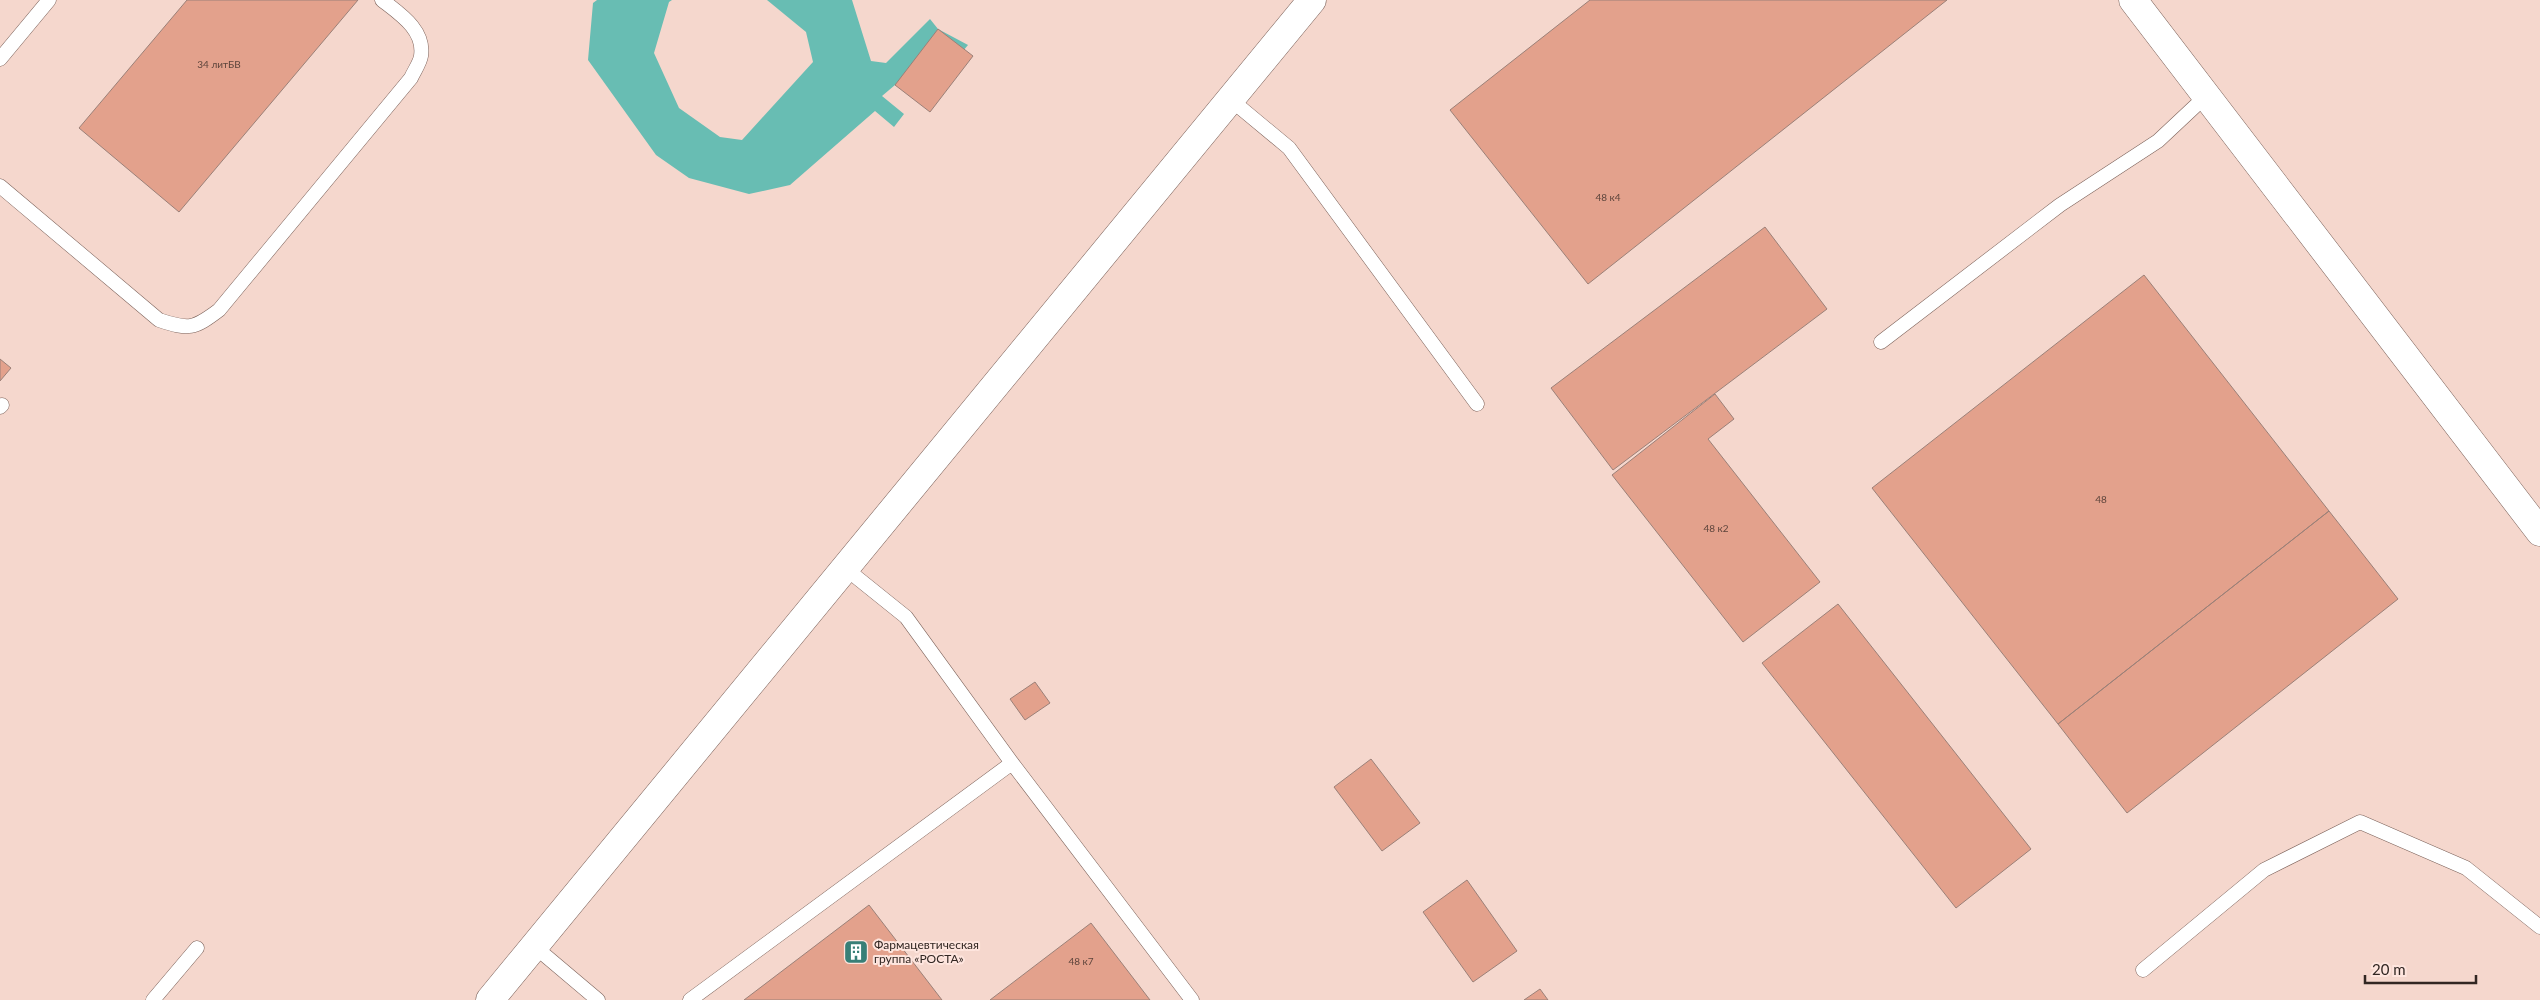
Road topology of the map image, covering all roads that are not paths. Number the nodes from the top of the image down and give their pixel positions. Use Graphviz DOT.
graph roads {
  1 [pos="49,0"];
  2 [pos="382,0"];
  3 [pos="1312,0"];
  4 [pos="2133,0"];
  5 [pos="0,59"];
  6 [pos="2206,96"];
  7 [pos="1230,99"];
  8 [pos="0,186"];
  9 [pos="1881,342"];
  10 [pos="1477,404"];
  11 [pos="2540,532"];
  12 [pos="845,568"];
  13 [pos="1012,763"];
  14 [pos="2540,927"];
  15 [pos="534,946"];
  16 [pos="197,948"];
  17 [pos="2143,970"];
  18 [pos="153,1000"];
  19 [pos="490,1000"];
  20 [pos="598,1000"];
  21 [pos="690,1000"];
  22 [pos="1192,1000"];
  1 -- 5 [label="lane"];
  2 -- 8 [label="lane"];
  3 -- 7 [label="street"];
  4 -- 6 [label="street"];
  6 -- 9 [label="lane"];
  6 -- 11 [label="street"];
  7 -- 10 [label="lane"];
  7 -- 12 [label="street"];
  12 -- 13 [label="lane"];
  12 -- 15 [label="street"];
  13 -- 21 [label="lane"];
  13 -- 22 [label="lane"];
  14 -- 17 [label="lane"];
  15 -- 19 [label="street"];
  15 -- 20 [label="lane"];
  16 -- 18 [label="lane"];
}
